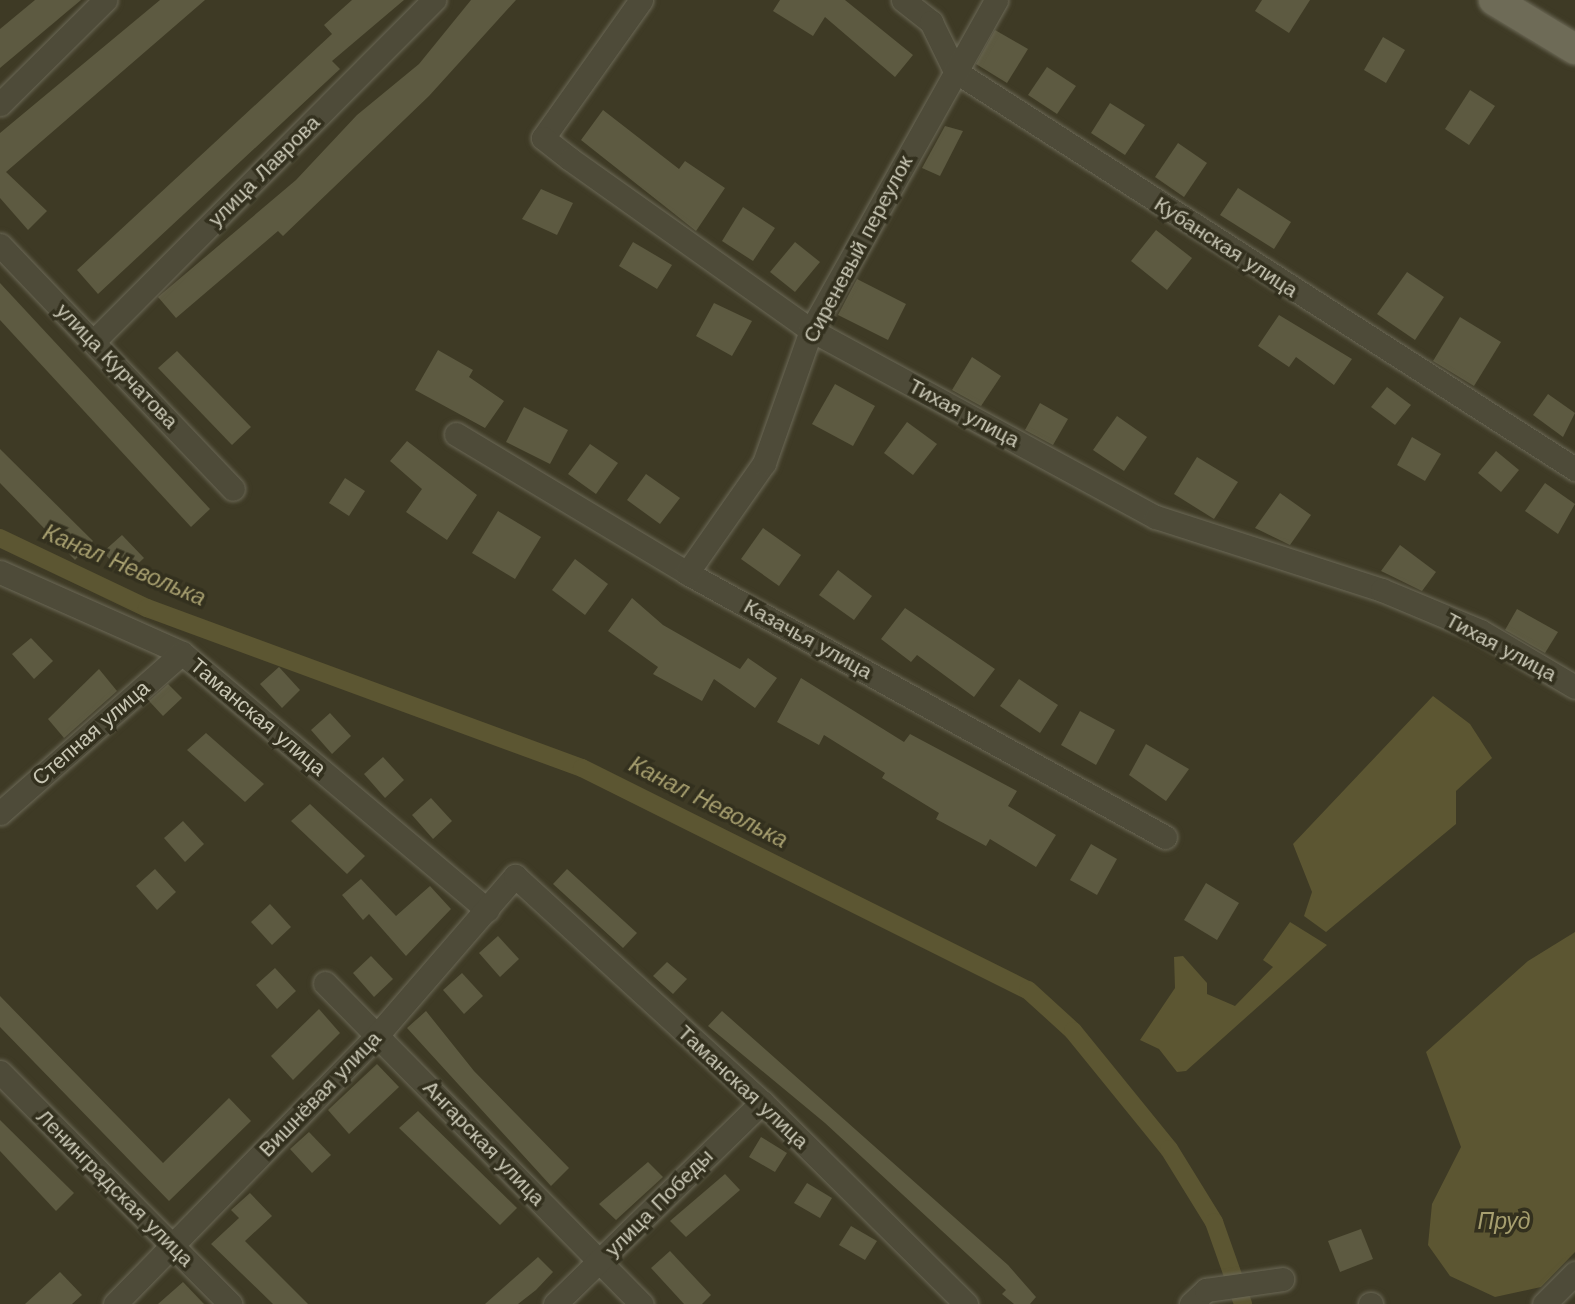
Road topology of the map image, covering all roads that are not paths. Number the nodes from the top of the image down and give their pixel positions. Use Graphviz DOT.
graph roads {
  1 [pos="105,0"];
  2 [pos="434,0"];
  3 [pos="641,0"];
  4 [pos="903,0"];
  5 [pos="996,0"];
  6 [pos="1500,1"];
  7 [pos="1575,49"];
  8 [pos="955,71"];
  9 [pos="0,104"];
  10 [pos="0,245"];
  11 [pos="811,330"];
  12 [pos="94,341"];
  13 [pos="456,434"];
  14 [pos="1575,469"];
  15 [pos="233,489"];
  16 [pos="0,572"];
  17 [pos="687,573"];
  18 [pos="182,653"];
  19 [pos="1575,687"];
  20 [pos="0,813"];
  21 [pos="1165,836"];
  22 [pos="515,876"];
  23 [pos="487,910"];
  24 [pos="325,983"];
  25 [pos="379,1033"];
  26 [pos="0,1072"];
  27 [pos="762,1102"];
  28 [pos="173,1247"];
  29 [pos="599,1263"];
  30 [pos="1575,1273"];
  31 [pos="1282,1279"];
  32 [pos="1208,1294"];
  33 [pos="116,1304"];
  34 [pos="230,1304"];
  35 [pos="555,1304"];
  36 [pos="642,1304"];
  37 [pos="966,1304"];
  38 [pos="1544,1304"];
  1 -- 9 [label="street"];
  2 -- 12 [label="street, улица Лаврова"];
  3 -- 11 [label="street, Тихая улица"];
  4 -- 8 [label="street"];
  5 -- 8 [label="street, Сиреневый переулок"];
  6 -- 7 [label="main road"];
  8 -- 11 [label="street, Сиреневый переулок"];
  8 -- 14 [label="street, Кубанская улица"];
  10 -- 12 [label="street, улица Курчатова"];
  11 -- 17 [label="street, Сиреневый переулок"];
  11 -- 19 [label="street, Тихая улица"];
  12 -- 15 [label="street, улица Курчатова"];
  13 -- 17 [label="street, Казачья улица"];
  16 -- 18 [label="street, Таманская улица"];
  17 -- 21 [label="street, Казачья улица"];
  18 -- 20 [label="street, Степная улица"];
  18 -- 23 [label="street, Таманская улица"];
  22 -- 23 [label="street, Вишнёвая улица"];
  22 -- 27 [label="street, Таманская улица"];
  23 -- 25 [label="street, Вишнёвая улица"];
  24 -- 25 [label="street, Ангарская улица"];
  25 -- 28 [label="street, Вишнёвая улица"];
  25 -- 29 [label="street, Ангарская улица"];
  26 -- 28 [label="street, Ленинградская улица"];
  27 -- 29 [label="street, улица Победы"];
  27 -- 37 [label="street, Таманская улица"];
  28 -- 33 [label="street, Вишнёвая улица"];
  28 -- 34 [label="street, Ленинградская улица"];
  29 -- 35 [label="street, улица Победы"];
  29 -- 36 [label="street, Ангарская улица"];
  30 -- 38 [label="street"];
  31 -- 32 [label="street"];
}
